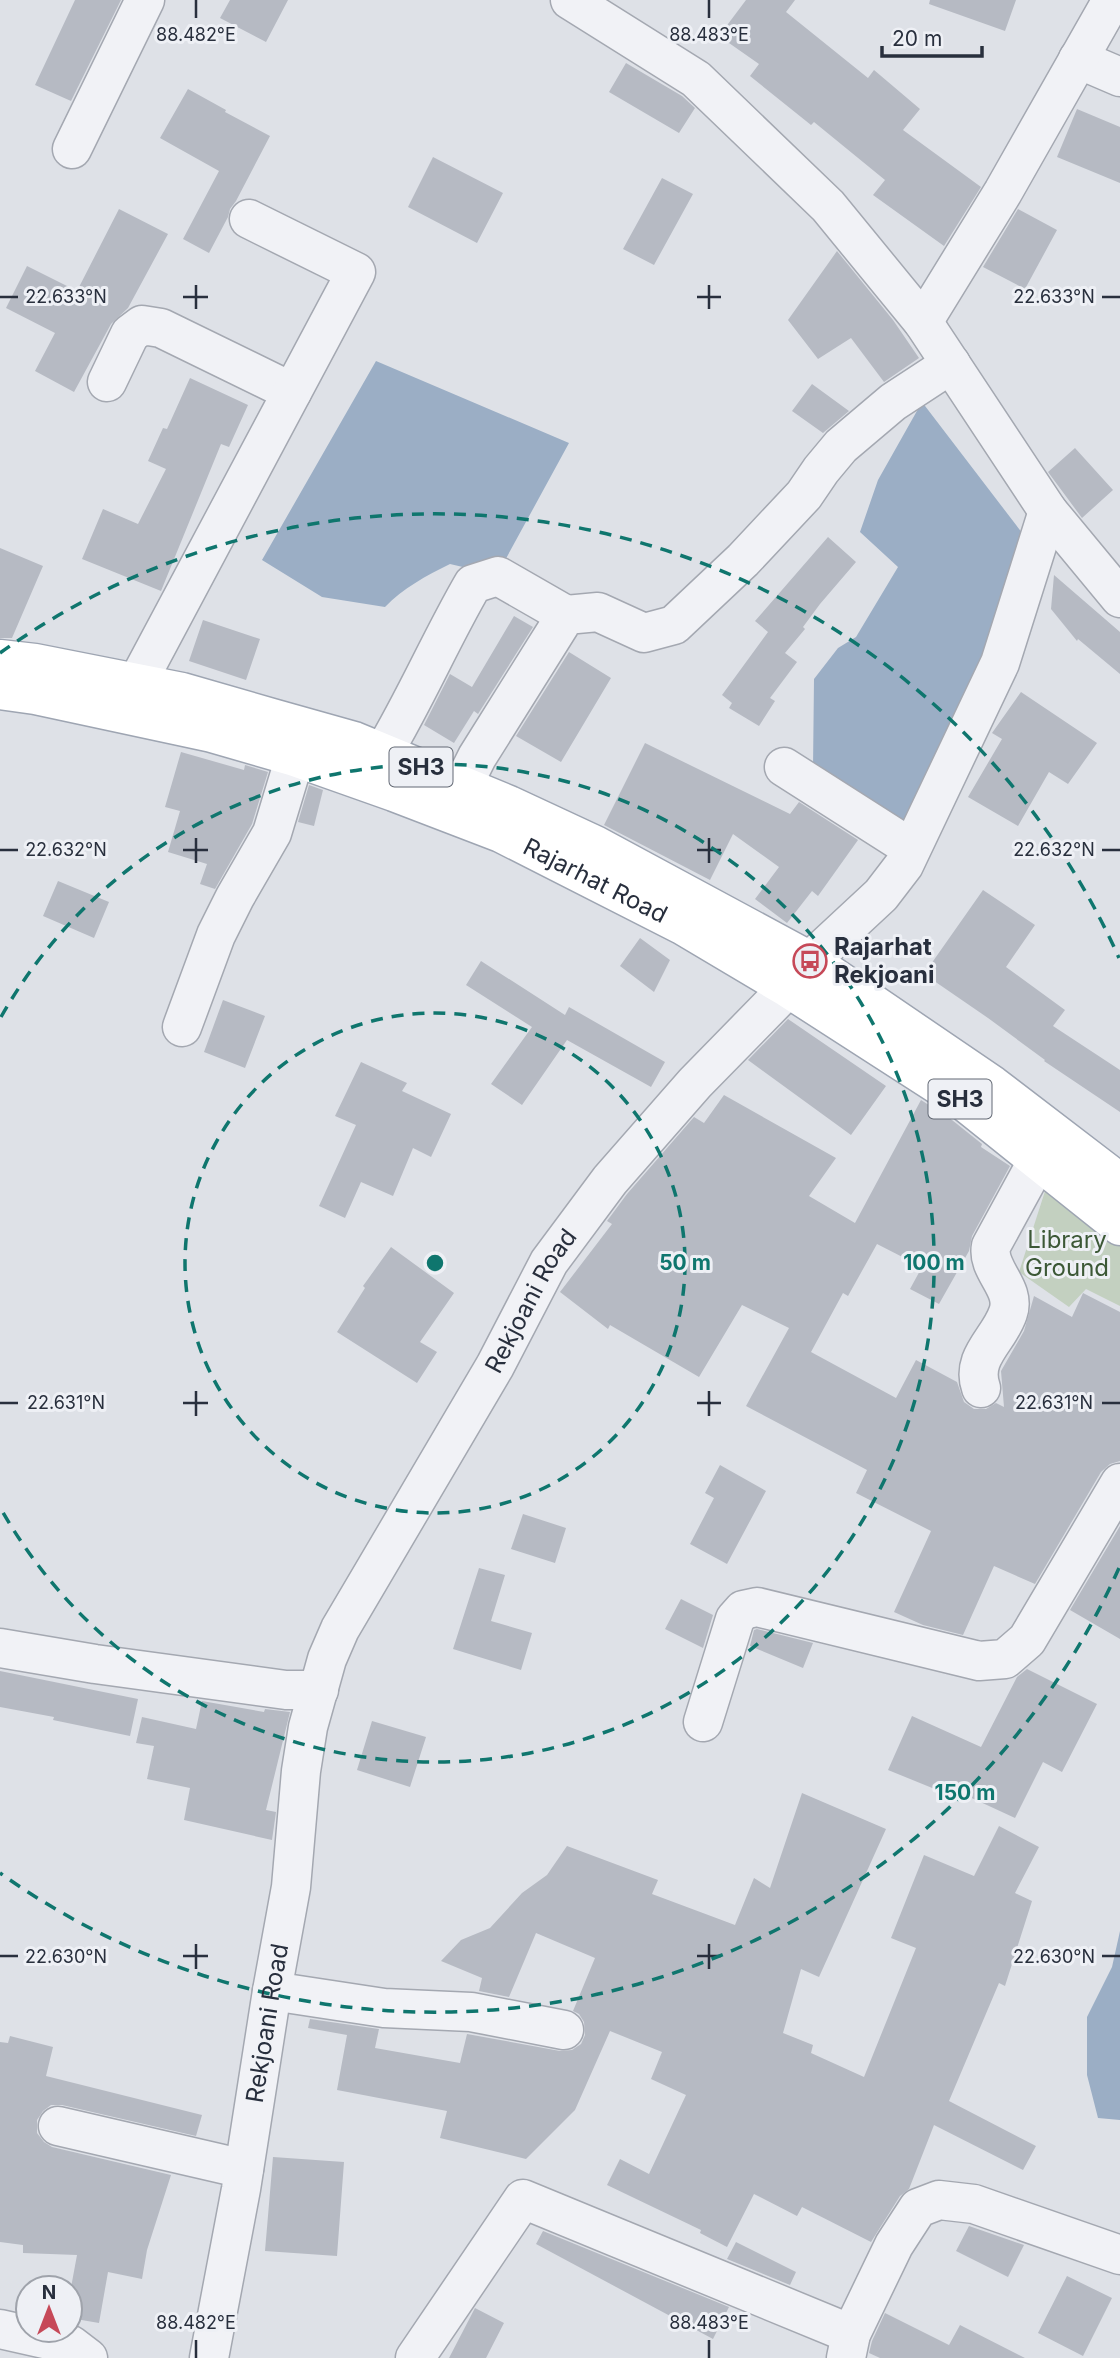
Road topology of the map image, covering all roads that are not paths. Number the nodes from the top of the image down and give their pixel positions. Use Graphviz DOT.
graph roads {
  1 [pos="145,0"];
  2 [pos="570,0"];
  3 [pos="1112,0"];
  4 [pos="1078,59"];
  5 [pos="1120,77"];
  6 [pos="72,149"];
  7 [pos="249,219"];
  8 [pos="923,321"];
  9 [pos="951,364"];
  10 [pos="107,382"];
  11 [pos="292,392"];
  12 [pos="1048,511"];
  13 [pos="1120,598"];
  14 [pos="566,615"];
  15 [pos="0,659"];
  16 [pos="137,683"];
  17 [pos="0,690"];
  18 [pos="383,753"];
  19 [pos="295,757"];
  20 [pos="784,767"];
  21 [pos="463,785"];
  22 [pos="911,848"];
  23 [pos="799,974"];
  24 [pos="182,1027"];
  25 [pos="1038,1160"];
  26 [pos="1120,1183"];
  27 [pos="1120,1226"];
  28 [pos="981,1388"];
  29 [pos="1120,1483"];
  30 [pos="0,1648"];
  31 [pos="319,1690"];
  32 [pos="703,1722"];
  33 [pos="272,1991"];
  34 [pos="564,2030"];
  35 [pos="58,2126"];
  36 [pos="244,2169"];
  37 [pos="1120,2255"];
  38 [pos="0,2329"];
  39 [pos="849,2346"];
  40 [pos="88,2358"];
  41 [pos="209,2358"];
  42 [pos="415,2358"];
  1 -- 6 [label="street"];
  2 -- 8 [label="street"];
  3 -- 4 [label="street"];
  4 -- 5 [label="street"];
  4 -- 8 [label="street"];
  7 -- 11 [label="street"];
  8 -- 9 [label="street"];
  9 -- 12 [label="street"];
  9 -- 14 [label="street"];
  10 -- 11 [label="street"];
  11 -- 16 [label="street"];
  12 -- 13 [label="street"];
  12 -- 22 [label="street, Rekjoani Road"];
  14 -- 18 [label="street"];
  14 -- 21 [label="street"];
  15 -- 16 [label="main road, Rajarhat Road / SH3"];
  16 -- 18 [label="main road, Rajarhat Road / SH3"];
  17 -- 19 [label="main road, Rajarhat Road / SH3"];
  18 -- 21 [label="main road, Rajarhat Road / SH3"];
  19 -- 23 [label="main road, Rajarhat Road / SH3"];
  19 -- 24 [label="street"];
  20 -- 22 [label="street"];
  21 -- 23 [label="main road, Rajarhat Road / SH3"];
  22 -- 23 [label="street, Rekjoani Road"];
  23 -- 25 [label="main road, Rajarhat Road / SH3"];
  23 -- 26 [label="main road, Rajarhat Road / SH3"];
  23 -- 31 [label="street, Rekjoani Road"];
  25 -- 27 [label="main road, Rajarhat Road / SH3"];
  25 -- 28 [label="street"];
  29 -- 32 [label="street"];
  30 -- 31 [label="street"];
  31 -- 33 [label="street, Rekjoani Road"];
  33 -- 34 [label="street"];
  33 -- 36 [label="street, Rekjoani Road"];
  35 -- 36 [label="street"];
  36 -- 41 [label="street, Rekjoani Road"];
  37 -- 39 [label="street"];
  38 -- 40 [label="street"];
  39 -- 42 [label="street"];
}
